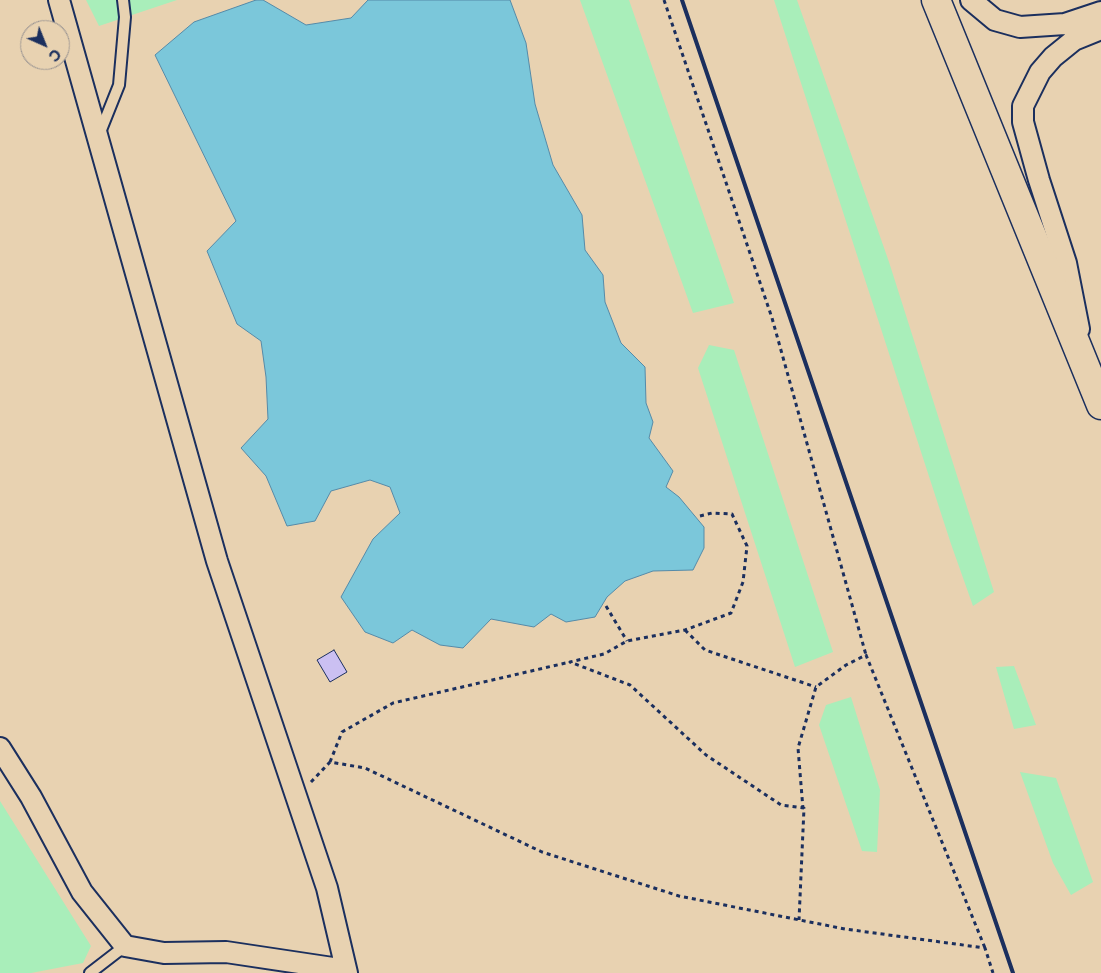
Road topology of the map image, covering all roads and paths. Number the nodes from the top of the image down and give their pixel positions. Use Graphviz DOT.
graph roads {
  1 [pos="59,0"];
  2 [pos="123,0"];
  3 [pos="664,0"];
  4 [pos="936,0"];
  5 [pos="971,0"];
  6 [pos="1101,12"];
  7 [pos="1101,29"];
  8 [pos="97,138"];
  9 [pos="1089,375"];
  10 [pos="1101,405"];
  11 [pos="700,516"];
  12 [pos="606,606"];
  13 [pos="685,630"];
  14 [pos="627,641"];
  15 [pos="866,655"];
  16 [pos="570,662"];
  17 [pos="816,687"];
  18 [pos="0,748"];
  19 [pos="330,762"];
  20 [pos="297,797"];
  21 [pos="803,815"];
  22 [pos="799,920"];
  23 [pos="125,946"];
  24 [pos="985,948"];
  25 [pos="346,972"];
  26 [pos="90,973"];
  27 [pos="993,973"];
  1 -- 8 [label="street"];
  2 -- 8 [label="lane"];
  3 -- 15 [label="path"];
  4 -- 9 [label="main road"];
  5 -- 6 [label="street"];
  7 -- 9 [label="street"];
  8 -- 20 [label="street"];
  9 -- 10 [label="main road"];
  11 -- 13 [label="path"];
  12 -- 14 [label="path"];
  13 -- 14 [label="path"];
  13 -- 17 [label="path"];
  14 -- 16 [label="path"];
  15 -- 17 [label="path"];
  15 -- 24 [label="path"];
  16 -- 19 [label="path"];
  16 -- 21 [label="path"];
  17 -- 21 [label="path"];
  18 -- 23 [label="street"];
  19 -- 20 [label="path"];
  19 -- 22 [label="path"];
  20 -- 25 [label="street"];
  21 -- 22 [label="path"];
  22 -- 24 [label="path"];
  23 -- 25 [label="street"];
  23 -- 26 [label="lane"];
  24 -- 27 [label="path"];
}
